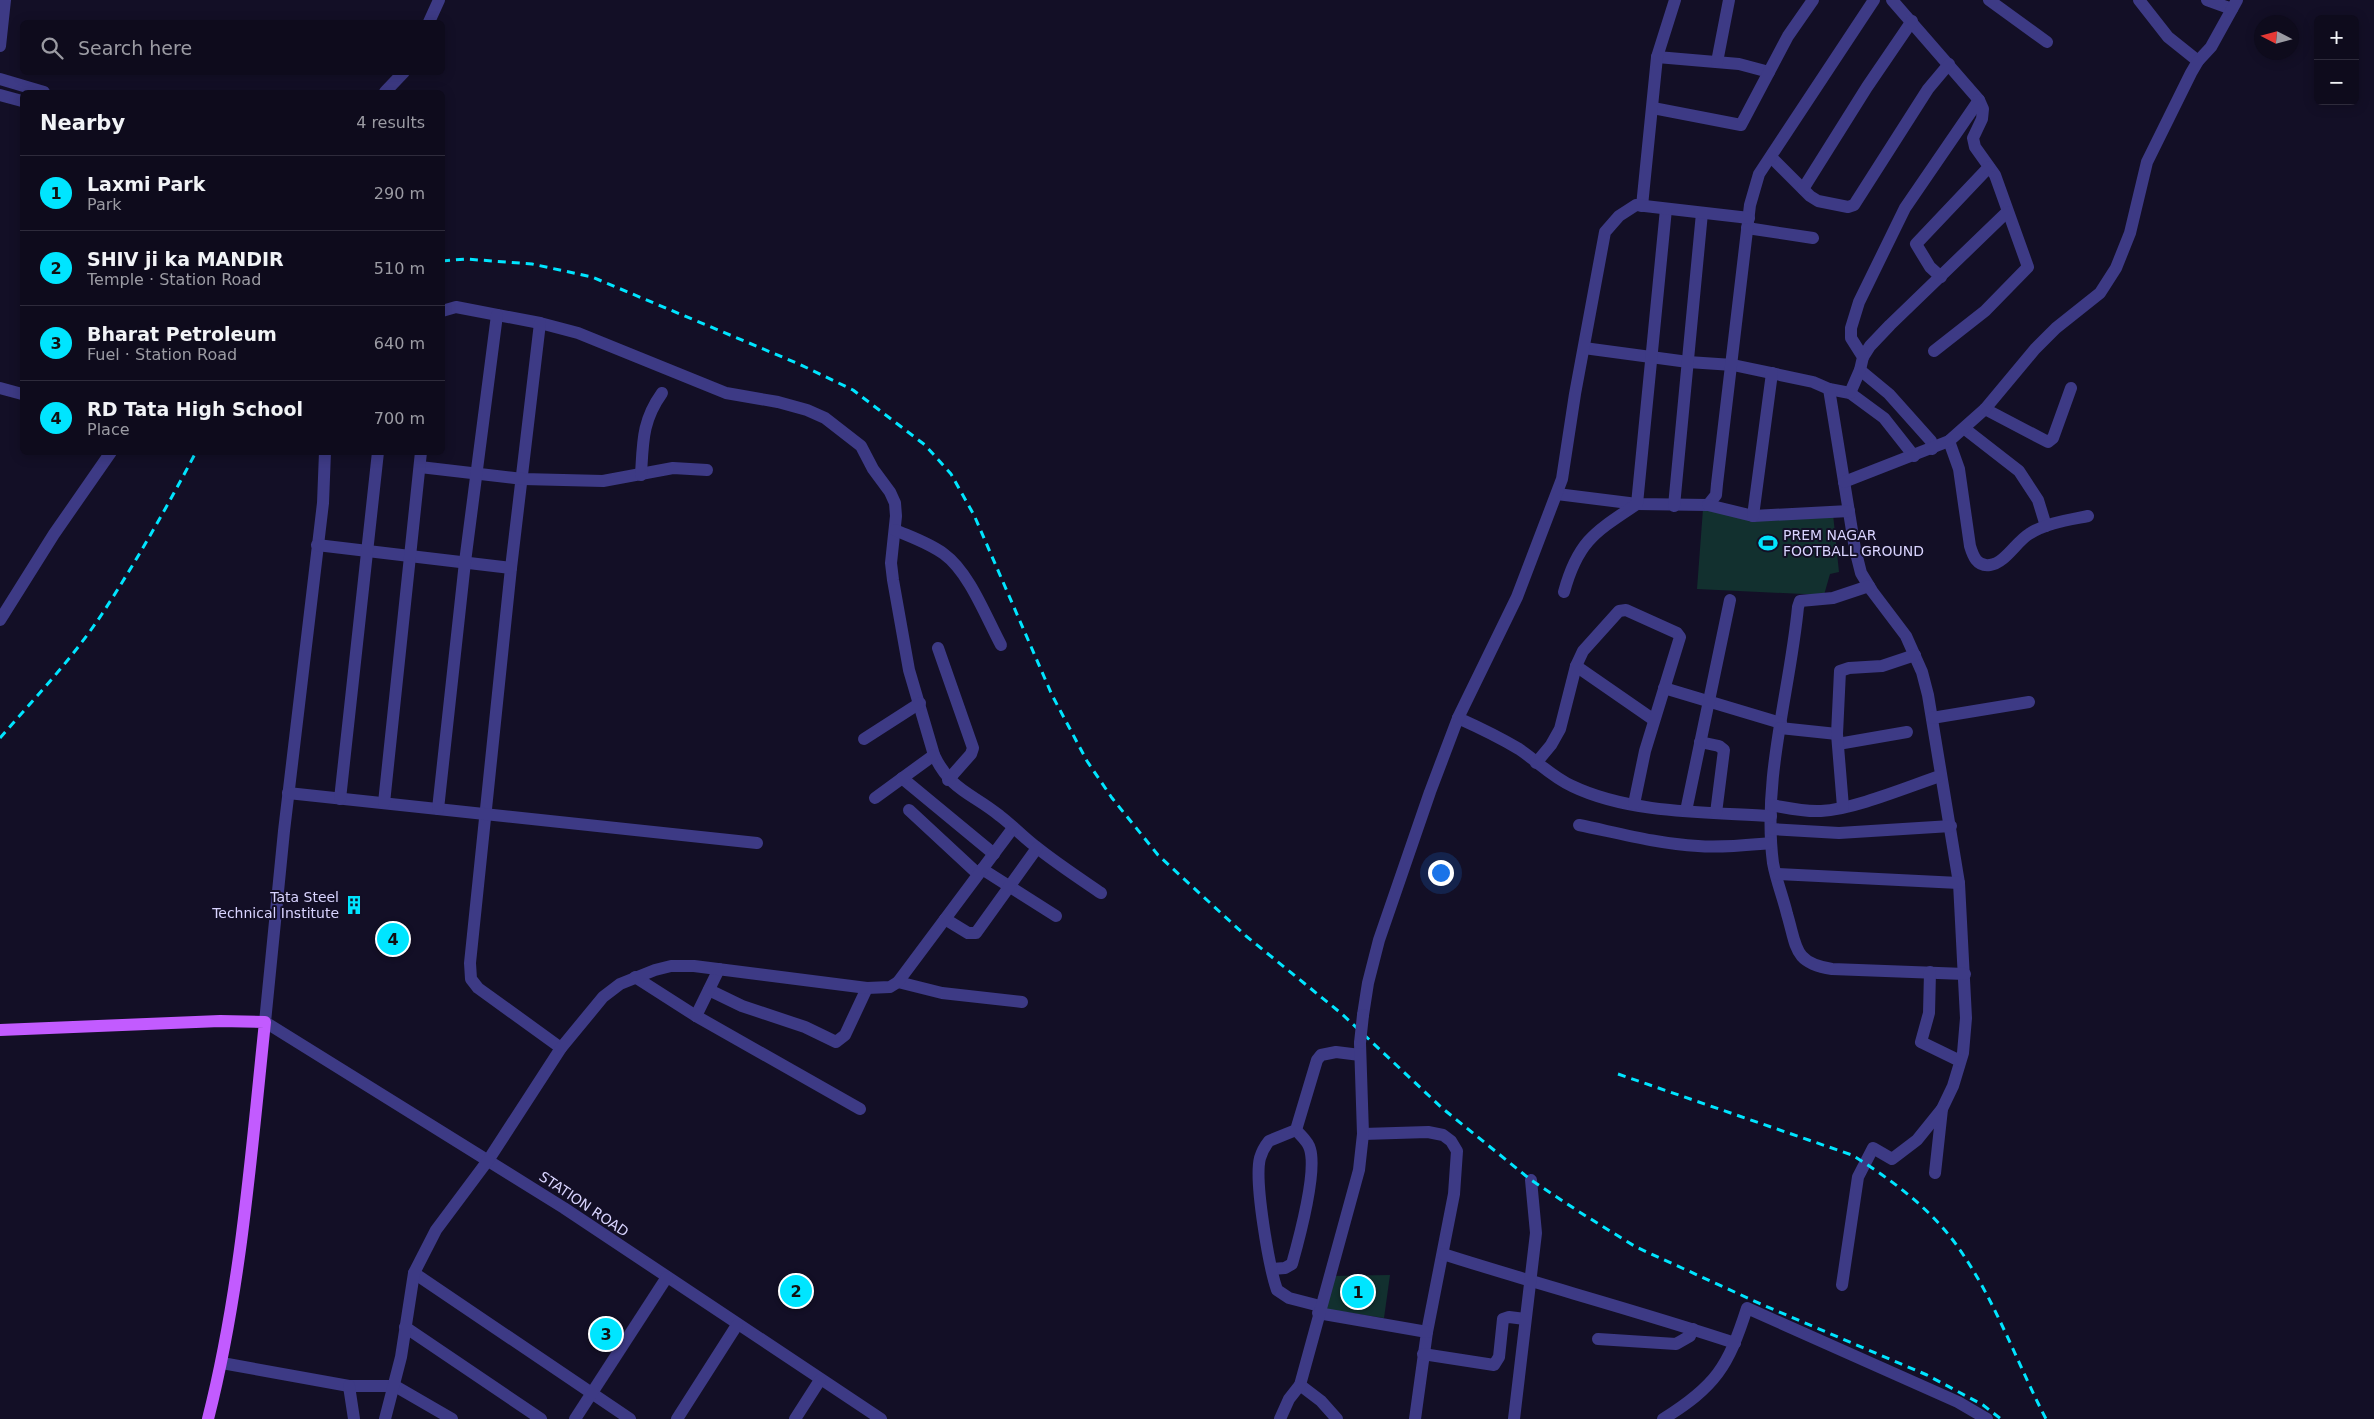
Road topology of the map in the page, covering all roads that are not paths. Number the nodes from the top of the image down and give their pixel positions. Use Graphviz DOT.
graph roads {
  1 [pos="5,0"];
  2 [pos="439,0"];
  3 [pos="1675,0"];
  4 [pos="1729,0"];
  5 [pos="1813,0"];
  6 [pos="1874,0"];
  7 [pos="1892,0"];
  8 [pos="1989,0"];
  9 [pos="2139,0"];
  10 [pos="2207,0"];
  11 [pos="2234,4"];
  12 [pos="430,20"];
  13 [pos="1912,21"];
  14 [pos="2048,42"];
  15 [pos="0,46"];
  16 [pos="1657,57"];
  17 [pos="2198,61"];
  18 [pos="1717,62"];
  19 [pos="1949,64"];
  20 [pos="1769,72"];
  21 [pos="401,75"];
  22 [pos="403,75"];
  23 [pos="0,79"];
  24 [pos="37,90"];
  25 [pos="387,90"];
  26 [pos="397,90"];
  27 [pos="0,95"];
  28 [pos="20,100"];
  29 [pos="1980,100"];
  30 [pos="1653,108"];
  31 [pos="1771,157"];
  32 [pos="1989,167"];
  33 [pos="1804,189"];
  34 [pos="1642,206"];
  35 [pos="1666,209"];
  36 [pos="2007,212"];
  37 [pos="1702,213"];
  38 [pos="1748,223"];
  39 [pos="1813,238"];
  40 [pos="1941,277"];
  41 [pos="445,310"];
  42 [pos="497,315"];
  43 [pos="540,323"];
  44 [pos="1584,348"];
  45 [pos="1934,351"];
  46 [pos="1652,355"];
  47 [pos="1863,357"];
  48 [pos="1688,362"];
  49 [pos="1732,365"];
  50 [pos="1860,370"];
  51 [pos="1772,373"];
  52 [pos="0,388"];
  53 [pos="2072,388"];
  54 [pos="1829,389"];
  55 [pos="20,393"];
  56 [pos="662,393"];
  57 [pos="1850,393"];
  58 [pos="1985,409"];
  59 [pos="1965,428"];
  60 [pos="1949,441"];
  61 [pos="1932,449"];
  62 [pos="109,455"];
  63 [pos="325,455"];
  64 [pos="378,455"];
  65 [pos="421,455"];
  66 [pos="1914,456"];
  67 [pos="420,466"];
  68 [pos="707,470"];
  69 [pos="477,474"];
  70 [pos="641,475"];
  71 [pos="523,480"];
  72 [pos="1844,482"];
  73 [pos="1557,494"];
  74 [pos="1637,504"];
  75 [pos="1708,504"];
  76 [pos="1674,506"];
  77 [pos="1849,511"];
  78 [pos="1753,516"];
  79 [pos="2088,516"];
  80 [pos="2046,526"];
  81 [pos="895,530"];
  82 [pos="317,545"];
  83 [pos="368,551"];
  84 [pos="410,556"];
  85 [pos="465,562"];
  86 [pos="511,568"];
  87 [pos="1869,586"];
  88 [pos="1564,592"];
  89 [pos="1730,600"];
  90 [pos="0,620"];
  91 [pos="1001,645"];
  92 [pos="938,648"];
  93 [pos="1915,655"];
  94 [pos="1576,666"];
  95 [pos="1664,688"];
  96 [pos="1709,702"];
  97 [pos="2029,702"];
  98 [pos="920,703"];
  99 [pos="1458,718"];
  100 [pos="1932,718"];
  101 [pos="1654,720"];
  102 [pos="1781,726"];
  103 [pos="1907,732"];
  104 [pos="864,739"];
  105 [pos="1838,739"];
  106 [pos="1700,742"];
  107 [pos="934,754"];
  108 [pos="1536,762"];
  109 [pos="1940,776"];
  110 [pos="902,778"];
  111 [pos="948,780"];
  112 [pos="288,793"];
  113 [pos="875,798"];
  114 [pos="340,799"];
  115 [pos="384,803"];
  116 [pos="1634,804"];
  117 [pos="1843,807"];
  118 [pos="438,808"];
  119 [pos="909,810"];
  120 [pos="1772,810"];
  121 [pos="1686,811"];
  122 [pos="1716,813"];
  123 [pos="485,814"];
  124 [pos="1579,825"];
  125 [pos="1952,826"];
  126 [pos="1013,828"];
  127 [pos="1771,829"];
  128 [pos="1771,842"];
  129 [pos="757,843"];
  130 [pos="1037,848"];
  131 [pos="994,854"];
  132 [pos="980,872"];
  133 [pos="1776,874"];
  134 [pos="1960,883"];
  135 [pos="1010,886"];
  136 [pos="1101,893"];
  137 [pos="1056,916"];
  138 [pos="945,919"];
  139 [pos="719,969"];
  140 [pos="1930,972"];
  141 [pos="1965,974"];
  142 [pos="635,976"];
  143 [pos="898,982"];
  144 [pos="867,988"];
  145 [pos="708,990"];
  146 [pos="1022,1002"];
  147 [pos="696,1016"];
  148 [pos="265,1022"];
  149 [pos="0,1030"];
  150 [pos="561,1048"];
  151 [pos="1360,1049"];
  152 [pos="1960,1061"];
  153 [pos="860,1109"];
  154 [pos="1942,1109"];
  155 [pos="1296,1130"];
  156 [pos="1363,1134"];
  157 [pos="489,1159"];
  158 [pos="1935,1173"];
  159 [pos="1531,1180"];
  160 [pos="1443,1254"];
  161 [pos="1272,1269"];
  162 [pos="414,1273"];
  163 [pos="667,1278"];
  164 [pos="1529,1281"];
  165 [pos="1842,1285"];
  166 [pos="1319,1310"];
  167 [pos="1525,1319"];
  168 [pos="738,1325"];
  169 [pos="405,1326"];
  170 [pos="1693,1329"];
  171 [pos="1427,1332"];
  172 [pos="1598,1339"];
  173 [pos="1735,1343"];
  174 [pos="1423,1354"];
  175 [pos="222,1363"];
  176 [pos="820,1380"];
  177 [pos="1300,1385"];
  178 [pos="349,1386"];
  179 [pos="395,1386"];
  180 [pos="591,1393"];
  181 [pos="208,1419"];
  182 [pos="354,1419"];
  183 [pos="385,1419"];
  184 [pos="452,1419"];
  185 [pos="541,1419"];
  186 [pos="575,1419"];
  187 [pos="630,1419"];
  188 [pos="677,1419"];
  189 [pos="795,1419"];
  190 [pos="879,1419"];
  191 [pos="1280,1419"];
  192 [pos="1337,1419"];
  193 [pos="1415,1419"];
  194 [pos="1514,1419"];
  195 [pos="1663,1419"];
  196 [pos="1987,1419"];
  1 -- 15 [label="street"];
  2 -- 12 [label="street"];
  3 -- 16 [label="street"];
  4 -- 18 [label="street"];
  5 -- 20 [label="street"];
  6 -- 31 [label="street"];
  7 -- 13 [label="street"];
  8 -- 14 [label="street"];
  9 -- 17 [label="street"];
  10 -- 11 [label="street"];
  11 -- 17 [label="street"];
  13 -- 19 [label="street"];
  13 -- 33 [label="street"];
  16 -- 18 [label="street"];
  16 -- 30 [label="street"];
  17 -- 58 [label="street"];
  18 -- 20 [label="street"];
  19 -- 29 [label="street"];
  19 -- 33 [label="street"];
  20 -- 30 [label="street"];
  21 -- 25 [label="street"];
  22 -- 26 [label="street"];
  23 -- 24 [label="street"];
  27 -- 28 [label="street"];
  29 -- 32 [label="street"];
  29 -- 47 [label="street"];
  30 -- 34 [label="street"];
  31 -- 33 [label="street"];
  31 -- 38 [label="street"];
  32 -- 36 [label="street"];
  32 -- 40 [label="street"];
  34 -- 35 [label="street"];
  34 -- 44 [label="street"];
  35 -- 37 [label="street"];
  35 -- 46 [label="street"];
  36 -- 40 [label="street"];
  36 -- 45 [label="street"];
  37 -- 38 [label="street"];
  37 -- 48 [label="street"];
  38 -- 39 [label="street"];
  38 -- 49 [label="street"];
  40 -- 47 [label="street"];
  41 -- 42 [label="street"];
  42 -- 43 [label="street"];
  42 -- 69 [label="street"];
  43 -- 71 [label="street"];
  43 -- 81 [label="street"];
  44 -- 46 [label="street"];
  44 -- 73 [label="street"];
  46 -- 48 [label="street"];
  46 -- 74 [label="street"];
  47 -- 50 [label="street"];
  48 -- 49 [label="street"];
  48 -- 76 [label="street"];
  49 -- 51 [label="street"];
  49 -- 75 [label="street"];
  50 -- 57 [label="street"];
  50 -- 61 [label="street"];
  51 -- 54 [label="street"];
  51 -- 78 [label="street"];
  52 -- 55 [label="street"];
  53 -- 58 [label="street"];
  54 -- 57 [label="street"];
  54 -- 72 [label="street"];
  56 -- 70 [label="street"];
  57 -- 66 [label="street"];
  58 -- 59 [label="street"];
  59 -- 60 [label="street"];
  59 -- 80 [label="street"];
  60 -- 61 [label="street"];
  60 -- 80 [label="street"];
  61 -- 66 [label="street"];
  62 -- 90 [label="street"];
  63 -- 82 [label="street"];
  64 -- 83 [label="street"];
  65 -- 67 [label="street"];
  66 -- 72 [label="street"];
  67 -- 69 [label="street"];
  67 -- 84 [label="street"];
  68 -- 70 [label="street"];
  69 -- 71 [label="street"];
  69 -- 85 [label="street"];
  70 -- 71 [label="street"];
  71 -- 86 [label="street"];
  72 -- 77 [label="street"];
  73 -- 74 [label="street"];
  73 -- 99 [label="street"];
  74 -- 76 [label="street"];
  74 -- 88 [label="street"];
  75 -- 76 [label="street"];
  75 -- 78 [label="street"];
  77 -- 78 [label="street"];
  77 -- 87 [label="street"];
  79 -- 80 [label="street"];
  81 -- 91 [label="street"];
  81 -- 98 [label="street"];
  82 -- 83 [label="street"];
  82 -- 112 [label="street"];
  83 -- 84 [label="street"];
  83 -- 114 [label="street"];
  84 -- 85 [label="street"];
  84 -- 115 [label="street"];
  85 -- 86 [label="street"];
  85 -- 118 [label="street"];
  86 -- 123 [label="street"];
  87 -- 93 [label="street"];
  87 -- 102 [label="street"];
  89 -- 96 [label="street"];
  92 -- 111 [label="street"];
  93 -- 100 [label="street"];
  93 -- 105 [label="street"];
  94 -- 95 [label="street"];
  94 -- 101 [label="street"];
  94 -- 108 [label="street"];
  95 -- 96 [label="street"];
  95 -- 101 [label="street"];
  96 -- 102 [label="street"];
  96 -- 106 [label="street"];
  97 -- 100 [label="street"];
  98 -- 104 [label="street"];
  98 -- 107 [label="street"];
  99 -- 108 [label="street"];
  99 -- 151 [label="street, bridge"];
  100 -- 109 [label="street"];
  101 -- 116 [label="street"];
  102 -- 105 [label="street"];
  102 -- 120 [label="street"];
  103 -- 105 [label="street"];
  105 -- 117 [label="street"];
  106 -- 121 [label="street"];
  106 -- 122 [label="street"];
  107 -- 110 [label="street"];
  107 -- 111 [label="street"];
  108 -- 116 [label="street"];
  109 -- 117 [label="street"];
  109 -- 125 [label="street"];
  110 -- 113 [label="street"];
  110 -- 131 [label="street"];
  111 -- 126 [label="street"];
  112 -- 114 [label="street"];
  112 -- 148 [label="street"];
  114 -- 115 [label="street"];
  115 -- 118 [label="street"];
  116 -- 121 [label="street"];
  117 -- 120 [label="street"];
  118 -- 123 [label="street"];
  119 -- 132 [label="street"];
  120 -- 122 [label="street"];
  120 -- 127 [label="street"];
  121 -- 122 [label="street"];
  123 -- 129 [label="street"];
  123 -- 150 [label="street"];
  124 -- 128 [label="street"];
  125 -- 127 [label="street"];
  125 -- 134 [label="street"];
  126 -- 130 [label="street"];
  126 -- 131 [label="street"];
  127 -- 128 [label="street"];
  128 -- 133 [label="street"];
  130 -- 135 [label="street"];
  130 -- 136 [label="street"];
  131 -- 132 [label="street"];
  132 -- 135 [label="street"];
  132 -- 138 [label="street"];
  133 -- 134 [label="street"];
  133 -- 140 [label="street"];
  134 -- 141 [label="street"];
  135 -- 137 [label="street"];
  135 -- 138 [label="street"];
  138 -- 143 [label="street"];
  139 -- 142 [label="street"];
  139 -- 144 [label="street"];
  139 -- 145 [label="street"];
  140 -- 141 [label="street"];
  140 -- 152 [label="street"];
  141 -- 152 [label="street"];
  142 -- 147 [label="street"];
  142 -- 150 [label="street"];
  143 -- 144 [label="street"];
  143 -- 146 [label="street"];
  144 -- 145 [label="street"];
  145 -- 147 [label="street"];
  147 -- 153 [label="street"];
  148 -- 149 [label="main road"];
  148 -- 157 [label="street, STATION ROAD"];
  148 -- 175 [label="main road"];
  150 -- 157 [label="street"];
  151 -- 155 [label="street"];
  151 -- 156 [label="street"];
  152 -- 154 [label="street"];
  154 -- 158 [label="street"];
  154 -- 165 [label="street"];
  155 -- 161 [label="street"];
  155 -- 161 [label="street"];
  156 -- 160 [label="street"];
  156 -- 166 [label="street"];
  157 -- 162 [label="street"];
  157 -- 163 [label="street, STATION ROAD"];
  159 -- 164 [label="street"];
  160 -- 164 [label="street"];
  160 -- 171 [label="street"];
  161 -- 166 [label="street"];
  162 -- 169 [label="street"];
  162 -- 180 [label="street"];
  163 -- 168 [label="street, STATION ROAD"];
  163 -- 180 [label="street"];
  164 -- 167 [label="street"];
  164 -- 170 [label="street"];
  166 -- 171 [label="street"];
  166 -- 177 [label="street"];
  167 -- 174 [label="street"];
  167 -- 194 [label="street"];
  168 -- 176 [label="street, STATION ROAD"];
  168 -- 188 [label="street"];
  169 -- 179 [label="street"];
  169 -- 185 [label="street"];
  170 -- 172 [label="street"];
  170 -- 173 [label="street"];
  171 -- 174 [label="street"];
  173 -- 195 [label="street"];
  173 -- 196 [label="street"];
  174 -- 193 [label="street"];
  175 -- 178 [label="street"];
  175 -- 181 [label="main road"];
  176 -- 189 [label="street"];
  176 -- 190 [label="street, STATION ROAD"];
  177 -- 191 [label="street"];
  177 -- 192 [label="street"];
  178 -- 179 [label="street"];
  178 -- 182 [label="street"];
  179 -- 183 [label="street"];
  179 -- 184 [label="street"];
  180 -- 186 [label="street"];
  180 -- 187 [label="street"];
}
